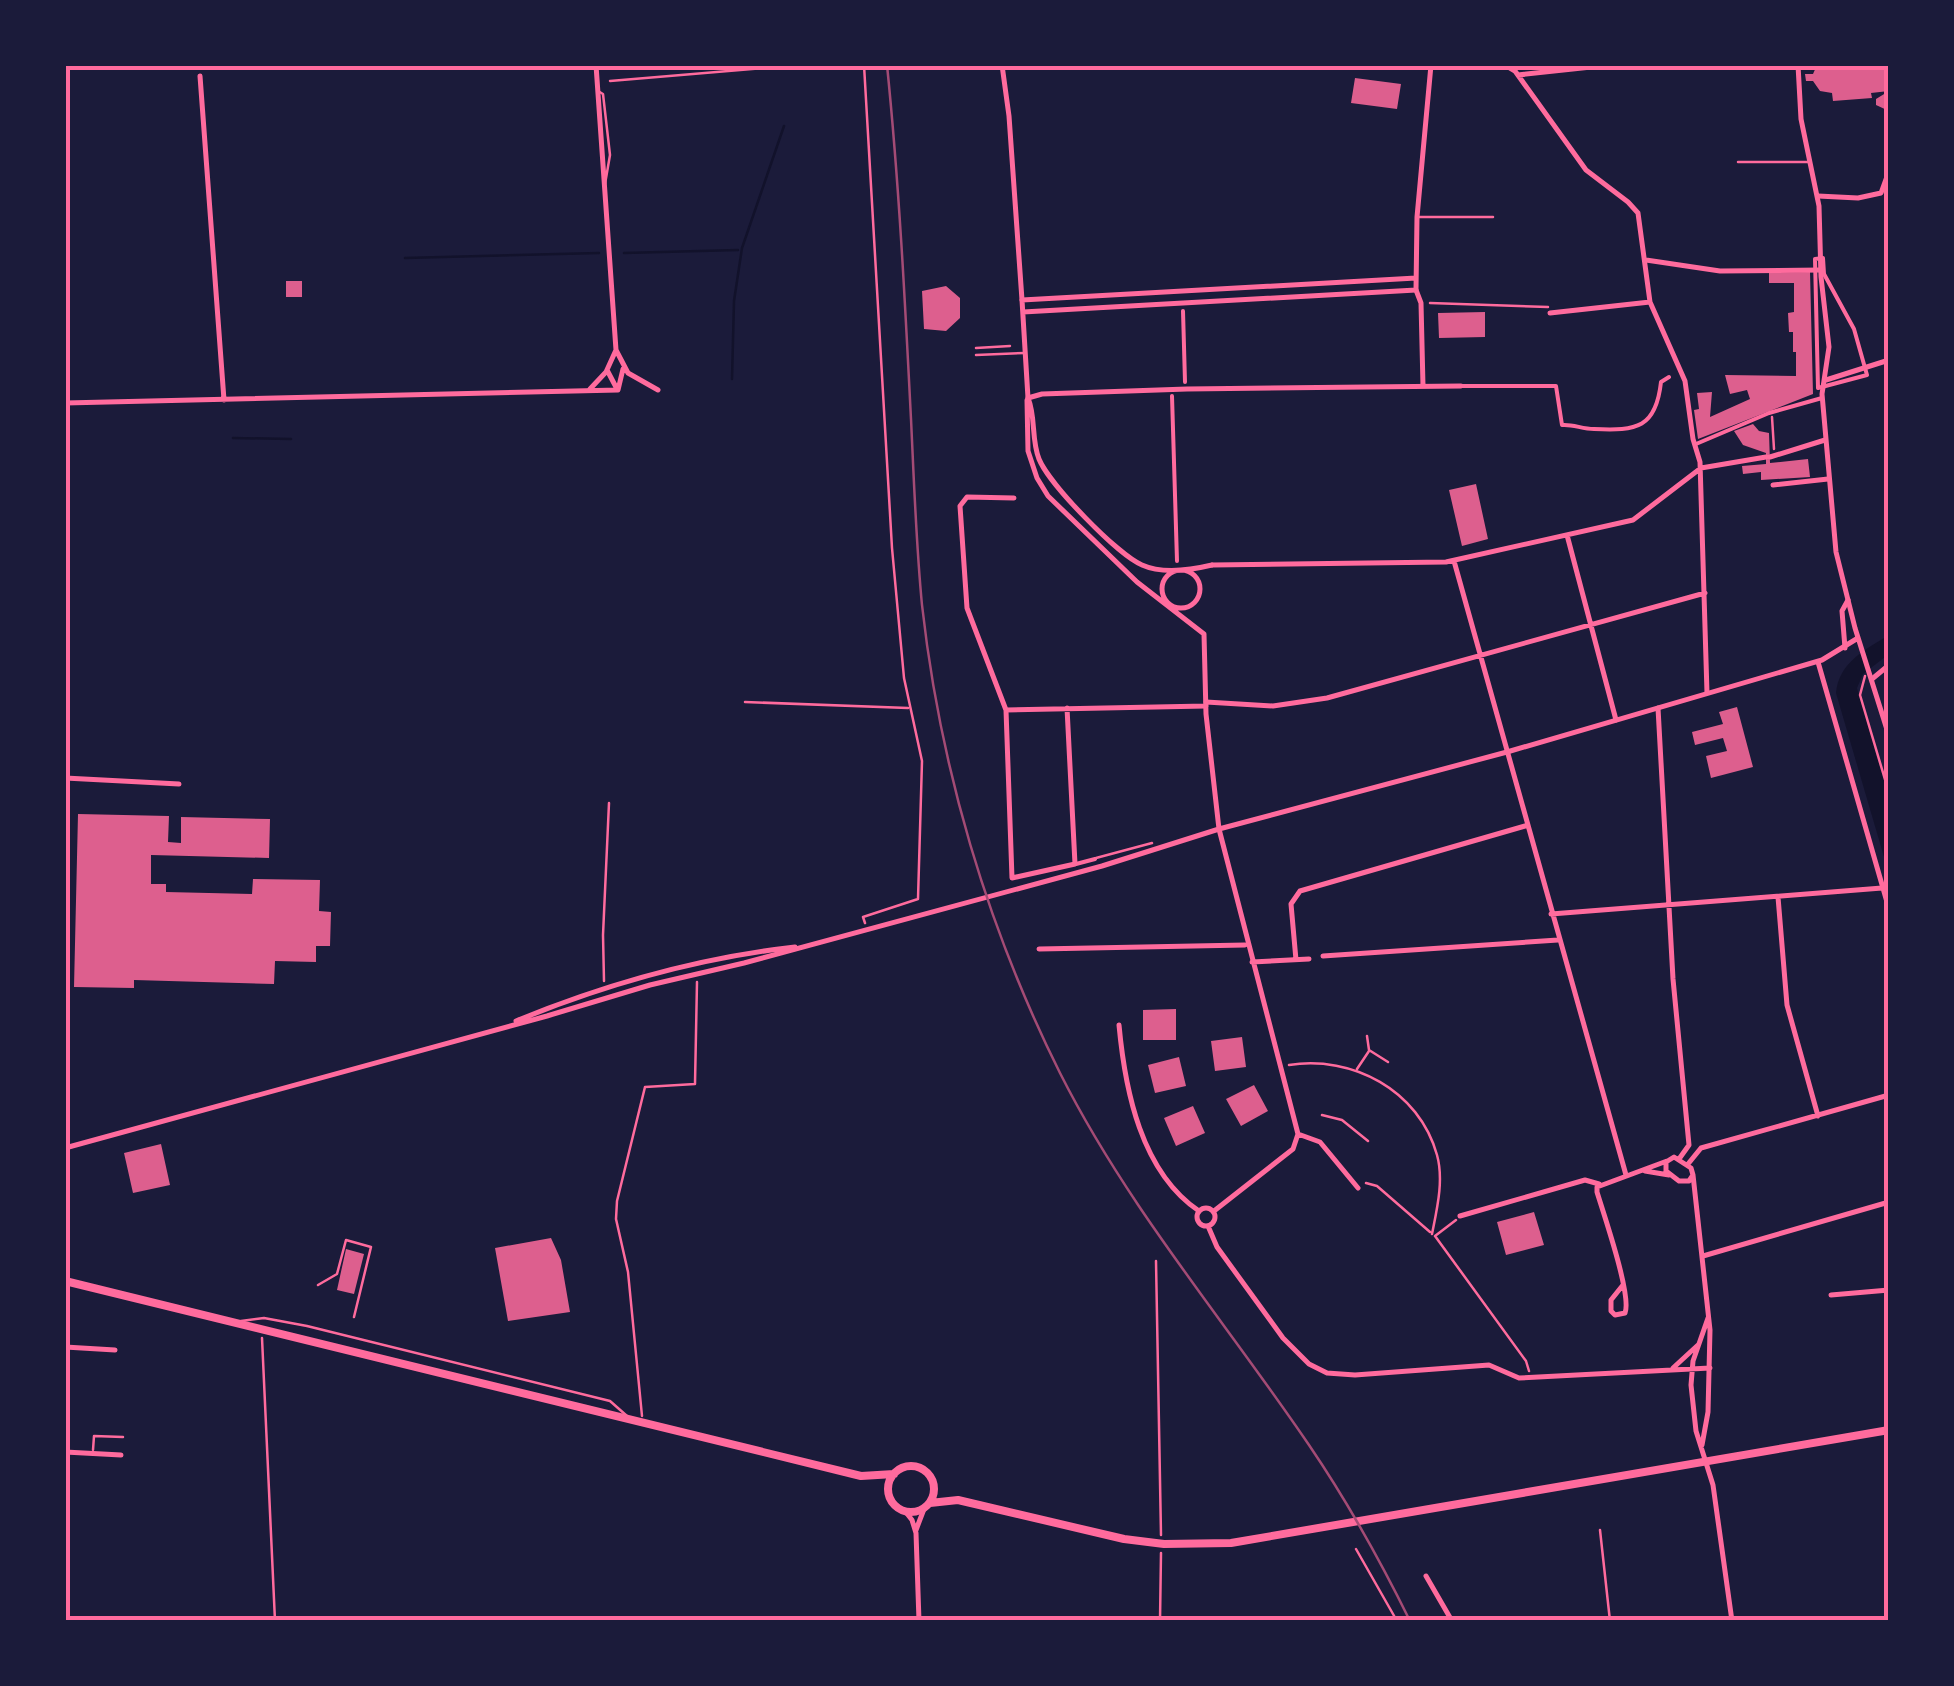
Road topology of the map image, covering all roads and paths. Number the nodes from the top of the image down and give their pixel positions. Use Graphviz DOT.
graph roads {
  1 [pos="596,65"];
  2 [pos="798,65"];
  3 [pos="864,65"];
  4 [pos="1002,65"];
  5 [pos="1431,65"];
  6 [pos="1505,65"];
  7 [pos="1610,65"];
  8 [pos="1798,65"];
  9 [pos="1516,73"];
  10 [pos="200,76"];
  11 [pos="610,81"];
  12 [pos="1738,162"];
  13 [pos="1809,162"];
  14 [pos="1889,171"];
  15 [pos="1818,196"];
  16 [pos="1417,218"];
  17 [pos="1492,218"];
  18 [pos="1821,258"];
  19 [pos="1646,260"];
  20 [pos="1818,270"];
  21 [pos="1416,278"];
  22 [pos="1416,290"];
  23 [pos="1022,300"];
  24 [pos="1650,302"];
  25 [pos="1430,303"];
  26 [pos="1550,310"];
  27 [pos="1183,311"];
  28 [pos="1023,312"];
  29 [pos="1010,346"];
  30 [pos="976,348"];
  31 [pos="616,350"];
  32 [pos="1025,353"];
  33 [pos="976,355"];
  34 [pos="1889,360"];
  35 [pos="623,366"];
  36 [pos="1865,367"];
  37 [pos="607,370"];
  38 [pos="1668,377"];
  39 [pos="1185,382"];
  40 [pos="1825,383"];
  41 [pos="1422,386"];
  42 [pos="1461,386"];
  43 [pos="618,390"];
  44 [pos="658,390"];
  45 [pos="588,392"];
  46 [pos="1172,396"];
  47 [pos="1028,398"];
  48 [pos="1822,398"];
  49 [pos="224,400"];
  50 [pos="65,403"];
  51 [pos="1771,412"];
  52 [pos="1825,440"];
  53 [pos="1696,444"];
  54 [pos="1770,456"];
  55 [pos="1701,468"];
  56 [pos="1828,478"];
  57 [pos="1773,485"];
  58 [pos="1014,498"];
  59 [pos="1567,535"];
  60 [pos="1177,561"];
  61 [pos="1454,561"];
  62 [pos="1182,570"];
  63 [pos="1705,593"];
  64 [pos="1848,600"];
  65 [pos="1171,606"];
  66 [pos="1592,625"];
  67 [pos="1858,638"];
  68 [pos="1845,648"];
  69 [pos="1480,656"];
  70 [pos="1818,662"];
  71 [pos="1889,665"];
  72 [pos="1864,677"];
  73 [pos="1872,680"];
  74 [pos="1707,693"];
  75 [pos="745,702"];
  76 [pos="1206,704"];
  77 [pos="911,708"];
  78 [pos="1067,708"];
  79 [pos="1658,708"];
  80 [pos="1006,710"];
  81 [pos="1616,720"];
  82 [pos="1889,736"];
  83 [pos="1507,752"];
  84 [pos="65,778"];
  85 [pos="178,784"];
  86 [pos="1889,793"];
  87 [pos="609,803"];
  88 [pos="1526,826"];
  89 [pos="1218,830"];
  90 [pos="1152,843"];
  91 [pos="1129,854"];
  92 [pos="1095,858"];
  93 [pos="1075,864"];
  94 [pos="1882,888"];
  95 [pos="1778,898"];
  96 [pos="1668,905"];
  97 [pos="1889,909"];
  98 [pos="1552,914"];
  99 [pos="867,930"];
  100 [pos="1558,940"];
  101 [pos="810,945"];
  102 [pos="1246,945"];
  103 [pos="1038,949"];
  104 [pos="1323,956"];
  105 [pos="1296,960"];
  106 [pos="1309,960"];
  107 [pos="1252,962"];
  108 [pos="698,973"];
  109 [pos="605,988"];
  110 [pos="1119,1025"];
  111 [pos="500,1028"];
  112 [pos="1367,1036"];
  113 [pos="1370,1050"];
  114 [pos="1388,1062"];
  115 [pos="1288,1065"];
  116 [pos="1357,1069"];
  117 [pos="1889,1094"];
  118 [pos="1322,1115"];
  119 [pos="1818,1116"];
  120 [pos="1298,1134"];
  121 [pos="1368,1141"];
  122 [pos="65,1148"];
  123 [pos="1679,1159"];
  124 [pos="1667,1161"];
  125 [pos="1688,1164"];
  126 [pos="1642,1170"];
  127 [pos="1626,1175"];
  128 [pos="1670,1176"];
  129 [pos="1692,1176"];
  130 [pos="1681,1182"];
  131 [pos="1366,1183"];
  132 [pos="1599,1184"];
  133 [pos="1358,1188"];
  134 [pos="1694,1200"];
  135 [pos="1889,1202"];
  136 [pos="1199,1211"];
  137 [pos="1214,1211"];
  138 [pos="1460,1216"];
  139 [pos="1208,1226"];
  140 [pos="1434,1235"];
  141 [pos="1702,1256"];
  142 [pos="1156,1261"];
  143 [pos="65,1281"];
  144 [pos="318,1284"];
  145 [pos="1623,1286"];
  146 [pos="1889,1290"];
  147 [pos="1831,1295"];
  148 [pos="354,1318"];
  149 [pos="1708,1318"];
  150 [pos="235,1323"];
  151 [pos="263,1330"];
  152 [pos="1702,1341"];
  153 [pos="65,1347"];
  154 [pos="115,1350"];
  155 [pos="1691,1368"];
  156 [pos="1710,1368"];
  157 [pos="1670,1369"];
  158 [pos="1530,1378"];
  159 [pos="632,1420"];
  160 [pos="643,1422"];
  161 [pos="1889,1430"];
  162 [pos="123,1437"];
  163 [pos="1701,1451"];
  164 [pos="65,1452"];
  165 [pos="93,1454"];
  166 [pos="121,1456"];
  167 [pos="894,1474"];
  168 [pos="862,1476"];
  169 [pos="934,1483"];
  170 [pos="889,1494"];
  171 [pos="964,1502"];
  172 [pos="927,1506"];
  173 [pos="904,1511"];
  174 [pos="1600,1530"];
  175 [pos="916,1534"];
  176 [pos="1161,1544"];
  177 [pos="1356,1548"];
  178 [pos="1426,1576"];
  179 [pos="275,1621"];
  180 [pos="919,1621"];
  181 [pos="1160,1621"];
  182 [pos="1397,1621"];
  183 [pos="1452,1621"];
  184 [pos="1610,1621"];
  185 [pos="1732,1621"];
  1 -- 31 [label="street"];
  2 -- 11 [label="path"];
  3 -- 77 [label="path"];
  4 -- 23 [label="street"];
  5 -- 16 [label="street"];
  6 -- 9 [label="street"];
  7 -- 9 [label="street"];
  8 -- 13 [label="street"];
  9 -- 19 [label="street"];
  10 -- 49 [label="street"];
  12 -- 13 [label="lane"];
  13 -- 15 [label="street"];
  14 -- 15 [label="street"];
  15 -- 18 [label="street"];
  16 -- 17 [label="lane"];
  16 -- 21 [label="street"];
  18 -- 20 [label="street"];
  18 -- 36 [label="street"];
  19 -- 20 [label="street"];
  19 -- 24 [label="street"];
  20 -- 40 [label="street"];
  20 -- 40 [label="street"];
  21 -- 22 [label="street"];
  21 -- 23 [label="street"];
  22 -- 28 [label="street"];
  22 -- 41 [label="street"];
  23 -- 28 [label="street"];
  24 -- 26 [label="street"];
  24 -- 53 [label="street"];
  25 -- 26 [label="path"];
  27 -- 39 [label="street"];
  28 -- 32 [label="street"];
  29 -- 30 [label="lane"];
  31 -- 35 [label="street"];
  31 -- 37 [label="street"];
  32 -- 33 [label="lane"];
  32 -- 47 [label="street"];
  34 -- 36 [label="street"];
  35 -- 43 [label="street"];
  35 -- 44 [label="street"];
  36 -- 40 [label="street"];
  37 -- 43 [label="street"];
  37 -- 45 [label="street"];
  38 -- 42 [label="street"];
  40 -- 48 [label="street"];
  41 -- 42 [label="street"];
  41 -- 47 [label="street"];
  43 -- 45 [label="street"];
  45 -- 49 [label="street"];
  46 -- 60 [label="street"];
  47 -- 62 [label="street"];
  47 -- 65 [label="street"];
  48 -- 51 [label="street"];
  48 -- 52 [label="street"];
  49 -- 50 [label="street"];
  51 -- 53 [label="street"];
  51 -- 54 [label="path"];
  52 -- 54 [label="street"];
  52 -- 56 [label="street"];
  53 -- 55 [label="street"];
  54 -- 55 [label="street"];
  55 -- 59 [label="street"];
  55 -- 63 [label="street"];
  56 -- 57 [label="street"];
  56 -- 64 [label="street"];
  58 -- 80 [label="street"];
  59 -- 61 [label="street"];
  59 -- 66 [label="street"];
  61 -- 62 [label="street"];
  61 -- 69 [label="street"];
  62 -- 65 [label="street"];
  62 -- 65 [label="street"];
  63 -- 66 [label="street"];
  63 -- 74 [label="street"];
  64 -- 67 [label="street"];
  64 -- 68 [label="street"];
  65 -- 76 [label="street"];
  66 -- 69 [label="street"];
  66 -- 81 [label="street"];
  67 -- 68 [label="street"];
  67 -- 73 [label="street"];
  68 -- 70 [label="street"];
  69 -- 76 [label="street"];
  69 -- 83 [label="street"];
  70 -- 74 [label="street"];
  70 -- 94 [label="street"];
  71 -- 73 [label="street"];
  72 -- 86 [label="path"];
  73 -- 82 [label="street"];
  74 -- 79 [label="street"];
  75 -- 77 [label="path"];
  76 -- 78 [label="street"];
  76 -- 89 [label="street"];
  77 -- 99 [label="path"];
  78 -- 80 [label="street"];
  78 -- 93 [label="street"];
  79 -- 81 [label="street"];
  79 -- 96 [label="street"];
  80 -- 93 [label="street"];
  81 -- 83 [label="street"];
  83 -- 88 [label="street"];
  83 -- 89 [label="street"];
  84 -- 85 [label="street"];
  87 -- 109 [label="path"];
  88 -- 98 [label="street"];
  88 -- 105 [label="street"];
  89 -- 91 [label="street"];
  89 -- 102 [label="street"];
  90 -- 91 [label="lane"];
  91 -- 92 [label="lane"];
  91 -- 99 [label="street"];
  92 -- 93 [label="street"];
  94 -- 95 [label="street"];
  94 -- 97 [label="street"];
  95 -- 96 [label="street"];
  95 -- 119 [label="street"];
  96 -- 98 [label="street"];
  96 -- 123 [label="street"];
  98 -- 100 [label="street"];
  99 -- 101 [label="street"];
  100 -- 104 [label="street"];
  100 -- 127 [label="street"];
  101 -- 108 [label="street"];
  101 -- 109 [label="street"];
  102 -- 103 [label="street"];
  102 -- 107 [label="street"];
  105 -- 106 [label="street"];
  105 -- 107 [label="street"];
  107 -- 120 [label="street"];
  108 -- 111 [label="street"];
  108 -- 160 [label="path"];
  109 -- 111 [label="street"];
  110 -- 136 [label="street"];
  111 -- 122 [label="street"];
  112 -- 113 [label="path"];
  113 -- 114 [label="path"];
  113 -- 116 [label="path"];
  115 -- 116 [label="path"];
  116 -- 140 [label="path"];
  117 -- 119 [label="street"];
  118 -- 121 [label="path"];
  119 -- 125 [label="street"];
  120 -- 133 [label="street"];
  120 -- 137 [label="street"];
  123 -- 124 [label="street"];
  123 -- 125 [label="street"];
  124 -- 126 [label="street"];
  124 -- 128 [label="street"];
  125 -- 129 [label="street"];
  126 -- 127 [label="street"];
  126 -- 128 [label="street"];
  127 -- 132 [label="street"];
  128 -- 130 [label="street"];
  129 -- 130 [label="street"];
  129 -- 134 [label="street"];
  130 -- 134 [label="street"];
  131 -- 140 [label="path"];
  132 -- 138 [label="street"];
  132 -- 145 [label="street"];
  134 -- 141 [label="street"];
  135 -- 141 [label="street"];
  136 -- 137 [label="street"];
  136 -- 139 [label="street"];
  137 -- 139 [label="street"];
  138 -- 140 [label="path"];
  139 -- 158 [label="street"];
  140 -- 158 [label="path"];
  141 -- 149 [label="street"];
  142 -- 176 [label="path"];
  143 -- 150 [label="main road"];
  144 -- 148 [label="lane"];
  145 -- 145 [label="street"];
  146 -- 147 [label="street"];
  149 -- 152 [label="street"];
  149 -- 156 [label="street"];
  150 -- 151 [label="main road"];
  150 -- 159 [label="lane"];
  151 -- 159 [label="main road"];
  151 -- 179 [label="path"];
  152 -- 155 [label="street"];
  152 -- 157 [label="street"];
  153 -- 154 [label="street"];
  155 -- 156 [label="street"];
  155 -- 157 [label="street"];
  155 -- 163 [label="street"];
  156 -- 163 [label="street"];
  157 -- 158 [label="street"];
  159 -- 160 [label="main road"];
  160 -- 168 [label="main road"];
  161 -- 176 [label="main road"];
  162 -- 165 [label="lane"];
  163 -- 185 [label="street"];
  164 -- 165 [label="street"];
  165 -- 166 [label="street"];
  167 -- 168 [label="main road"];
  167 -- 169 [label="main road"];
  167 -- 170 [label="main road"];
  168 -- 170 [label="main road"];
  169 -- 171 [label="main road"];
  169 -- 172 [label="main road"];
  170 -- 173 [label="main road"];
  171 -- 172 [label="main road"];
  171 -- 176 [label="main road"];
  172 -- 173 [label="main road"];
  172 -- 175 [label="street"];
  173 -- 175 [label="street"];
  174 -- 184 [label="path"];
  175 -- 180 [label="street"];
  176 -- 181 [label="path"];
  177 -- 182 [label="path"];
  178 -- 183 [label="street"];
}
